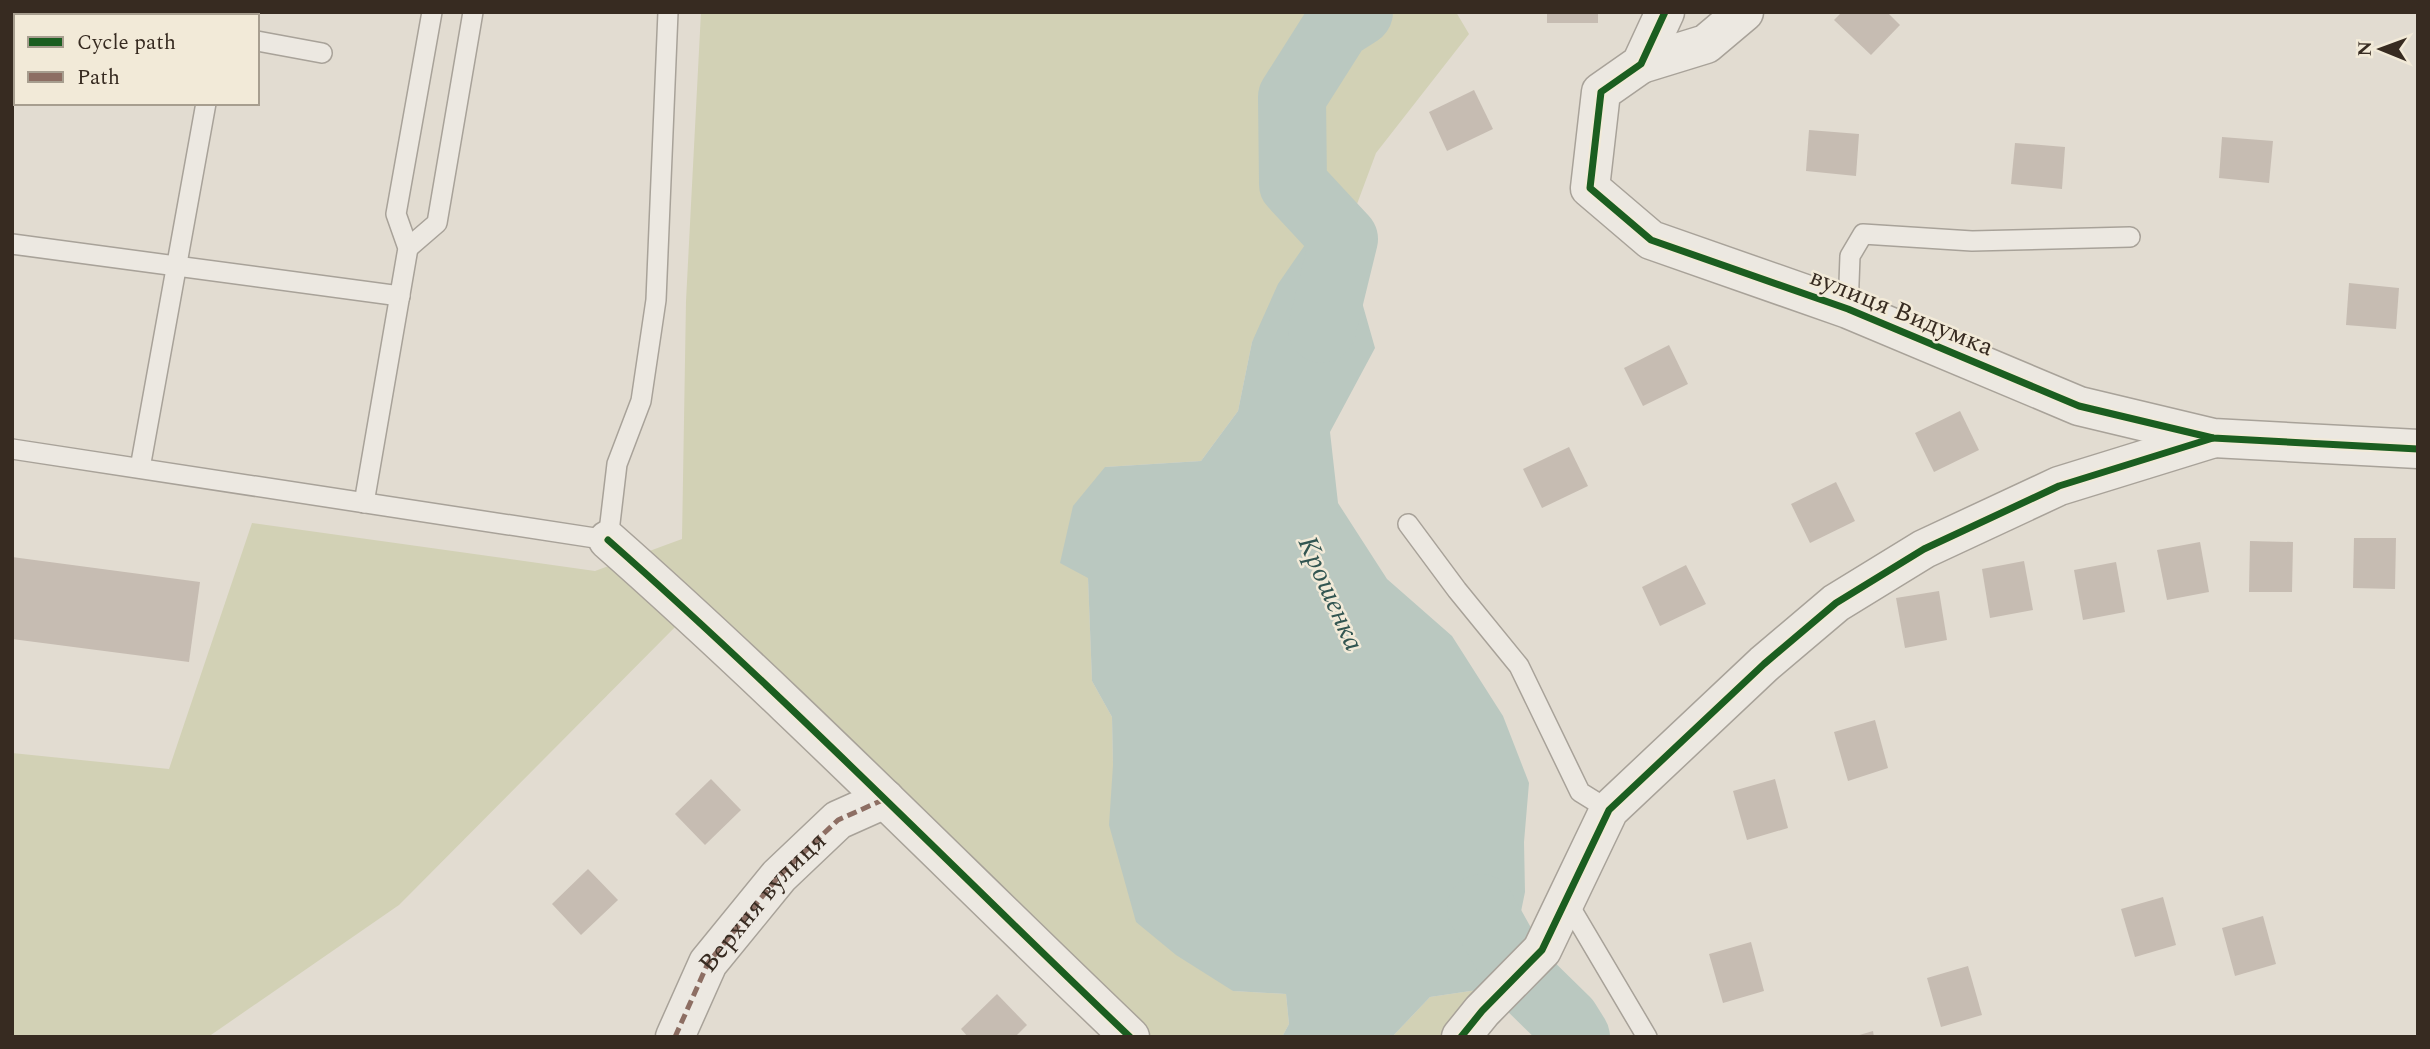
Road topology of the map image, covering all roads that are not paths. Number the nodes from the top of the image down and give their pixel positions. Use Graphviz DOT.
graph roads {
  1 [pos="432,12"];
  2 [pos="473,12"];
  3 [pos="668,12"];
  4 [pos="1665,12"];
  5 [pos="1744,12"];
  6 [pos="259,41"];
  7 [pos="322,53"];
  8 [pos="1641,64"];
  9 [pos="206,105"];
  10 [pos="2130,237"];
  11 [pos="12,244"];
  12 [pos="408,248"];
  13 [pos="176,265"];
  14 [pos="400,296"];
  15 [pos="1848,309"];
  16 [pos="2213,438"];
  17 [pos="12,449"];
  18 [pos="2418,449"];
  19 [pos="140,468"];
  20 [pos="364,503"];
  21 [pos="1408,524"];
  22 [pos="608,540"];
  23 [pos="885,799"];
  24 [pos="1609,810"];
  25 [pos="1566,901"];
  26 [pos="1471,1024"];
  27 [pos="675,1037"];
  28 [pos="1130,1037"];
  29 [pos="1647,1037"];
  1 -- 12 [label="lane"];
  2 -- 12 [label="lane"];
  3 -- 22 [label="lane"];
  4 -- 8 [label="street"];
  5 -- 8 [label="street"];
  6 -- 7 [label="lane"];
  8 -- 15 [label="street, вулиця Видумка"];
  9 -- 13 [label="lane"];
  10 -- 15 [label="lane"];
  11 -- 13 [label="lane"];
  12 -- 14 [label="lane"];
  13 -- 14 [label="lane"];
  13 -- 19 [label="lane"];
  14 -- 20 [label="lane"];
  15 -- 16 [label="street, вулиця Видумка"];
  16 -- 18 [label="street, вулиця Видумка"];
  16 -- 24 [label="street"];
  17 -- 19 [label="lane"];
  19 -- 20 [label="lane"];
  20 -- 22 [label="lane"];
  21 -- 24 [label="lane"];
  22 -- 23 [label="street"];
  23 -- 27 [label="street, Верхня вулиця"];
  23 -- 28 [label="street"];
  24 -- 25 [label="street"];
  25 -- 26 [label="street"];
  25 -- 29 [label="lane"];
}
